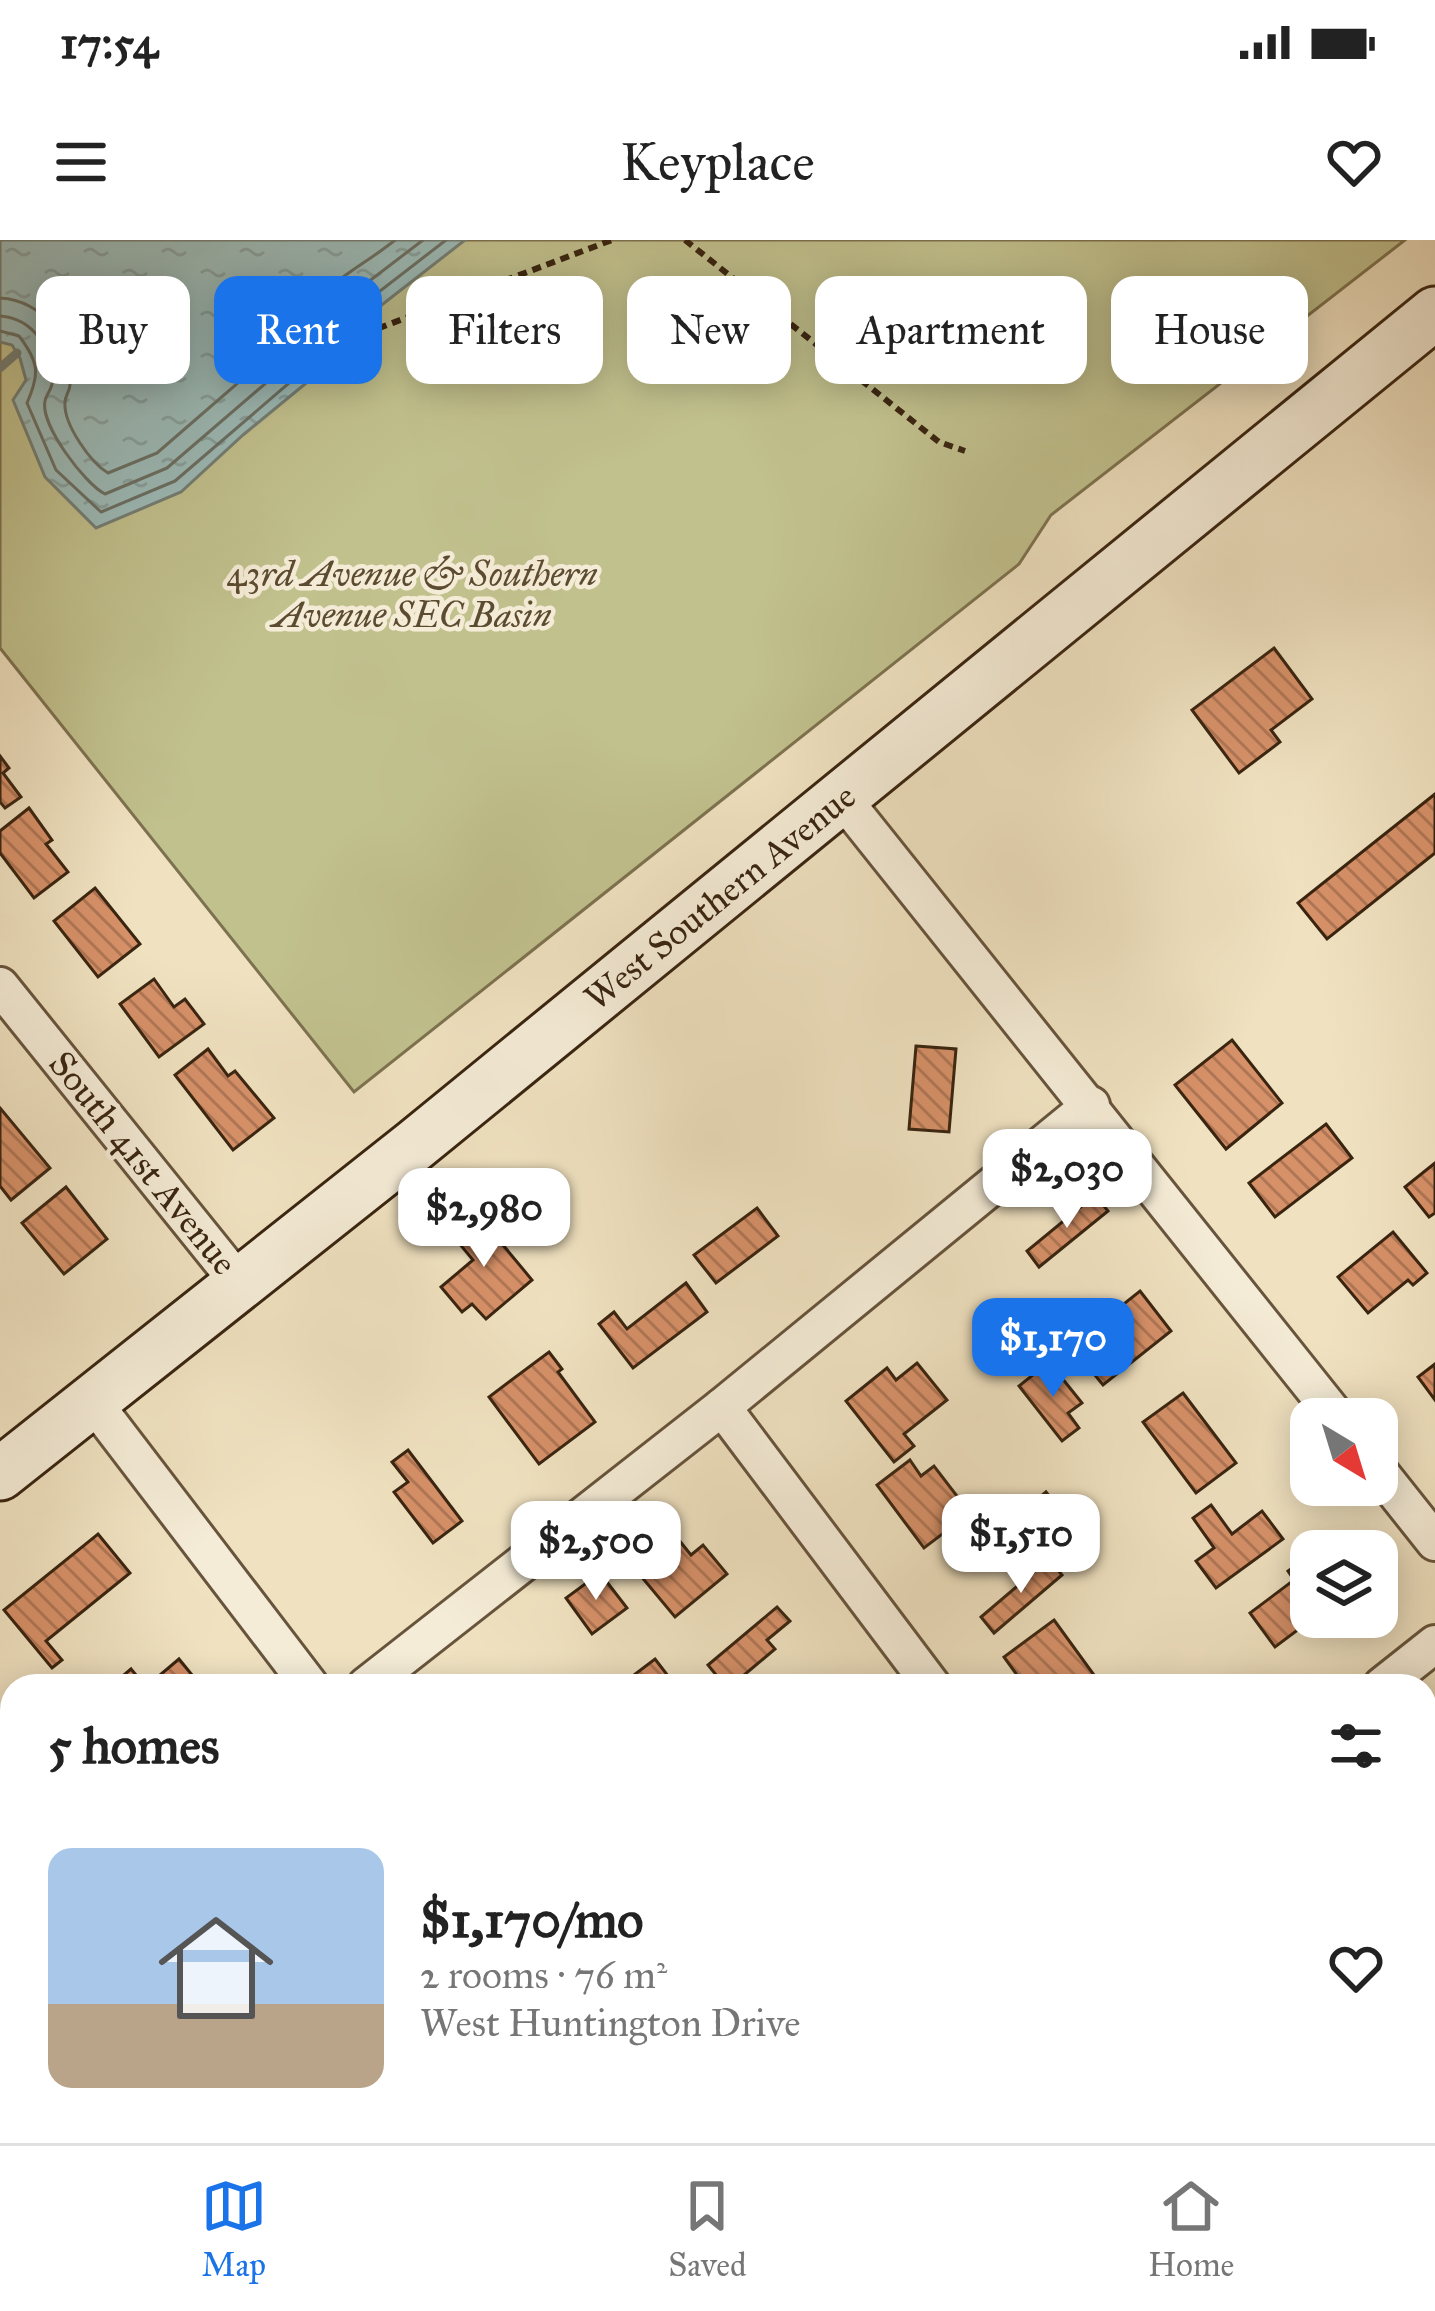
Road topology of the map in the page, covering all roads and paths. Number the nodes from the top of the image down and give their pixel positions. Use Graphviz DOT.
graph roads {
  1 [pos="612,240"];
  2 [pos="686,240"];
  3 [pos="1435,313"];
  4 [pos="382,327"];
  5 [pos="965,451"];
  6 [pos="842,798"];
  7 [pos="0,986"];
  8 [pos="1091,1105"];
  9 [pos="240,1284"];
  10 [pos="1321,1398"];
  11 [pos="92,1402"];
  12 [pos="722,1407"];
  13 [pos="0,1474"];
  14 [pos="1398,1495"];
  15 [pos="1435,1542"];
  16 [pos="1435,1644"];
  17 [pos="301,1674"];
  18 [pos="381,1674"];
  19 [pos="923,1674"];
  20 [pos="1397,1674"];
  1 -- 4 [label="path"];
  2 -- 5 [label="path"];
  3 -- 6 [label="main road, West Southern Avenue"];
  6 -- 8 [label="street"];
  6 -- 9 [label="main road, West Southern Avenue"];
  7 -- 9 [label="street, South 41st Avenue"];
  8 -- 10 [label="street"];
  8 -- 12 [label="street"];
  9 -- 11 [label="main road, West Southern Avenue"];
  11 -- 13 [label="main road, West Southern Avenue"];
  11 -- 17 [label="street"];
  12 -- 18 [label="street"];
  12 -- 19 [label="street"];
  14 -- 15 [label="street"];
  16 -- 20 [label="street"];
}
